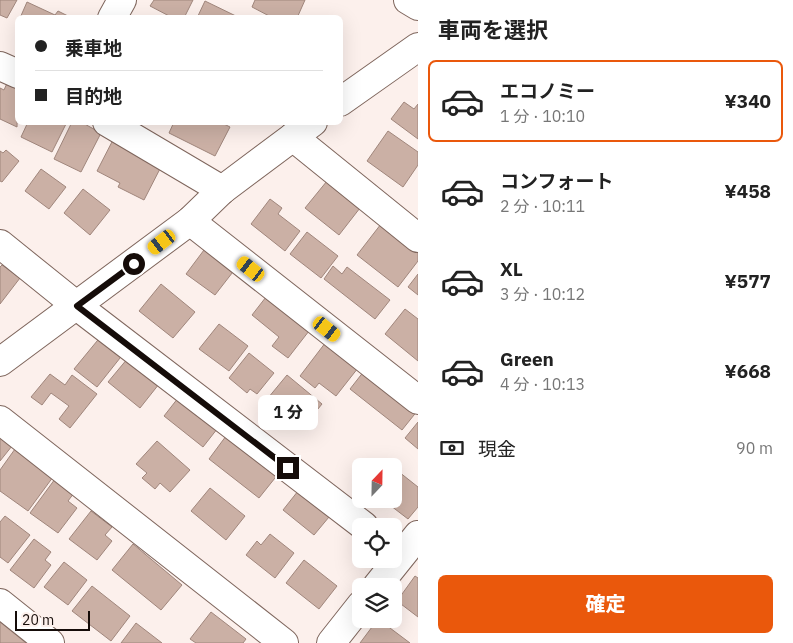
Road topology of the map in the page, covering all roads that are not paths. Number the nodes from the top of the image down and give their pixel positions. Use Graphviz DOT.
graph roads {
  1 [pos="122,0"];
  2 [pos="408,0"];
  3 [pos="418,6"];
  4 [pos="114,15"];
  5 [pos="412,58"];
  6 [pos="0,66"];
  7 [pos="15,73"];
  8 [pos="343,100"];
  9 [pos="112,125"];
  10 [pos="303,130"];
  11 [pos="222,190"];
  12 [pos="190,221"];
  13 [pos="418,238"];
  14 [pos="0,244"];
  15 [pos="77,306"];
  16 [pos="0,362"];
  17 [pos="418,400"];
  18 [pos="0,420"];
  19 [pos="354,518"];
  20 [pos="408,552"];
  21 [pos="384,578"];
  22 [pos="0,603"];
  23 [pos="352,616"];
  24 [pos="50,643"];
  25 [pos="284,643"];
  26 [pos="331,643"];
  1 -- 4 [label="street"];
  2 -- 3 [label="street"];
  5 -- 8 [label="street"];
  6 -- 7 [label="street"];
  9 -- 11 [label="street"];
  10 -- 11 [label="street"];
  10 -- 13 [label="street"];
  11 -- 12 [label="street"];
  12 -- 15 [label="street"];
  12 -- 17 [label="street"];
  14 -- 15 [label="street"];
  15 -- 16 [label="street"];
  15 -- 19 [label="street"];
  18 -- 25 [label="street"];
  20 -- 21 [label="street"];
  22 -- 24 [label="street"];
  23 -- 26 [label="street"];
}
